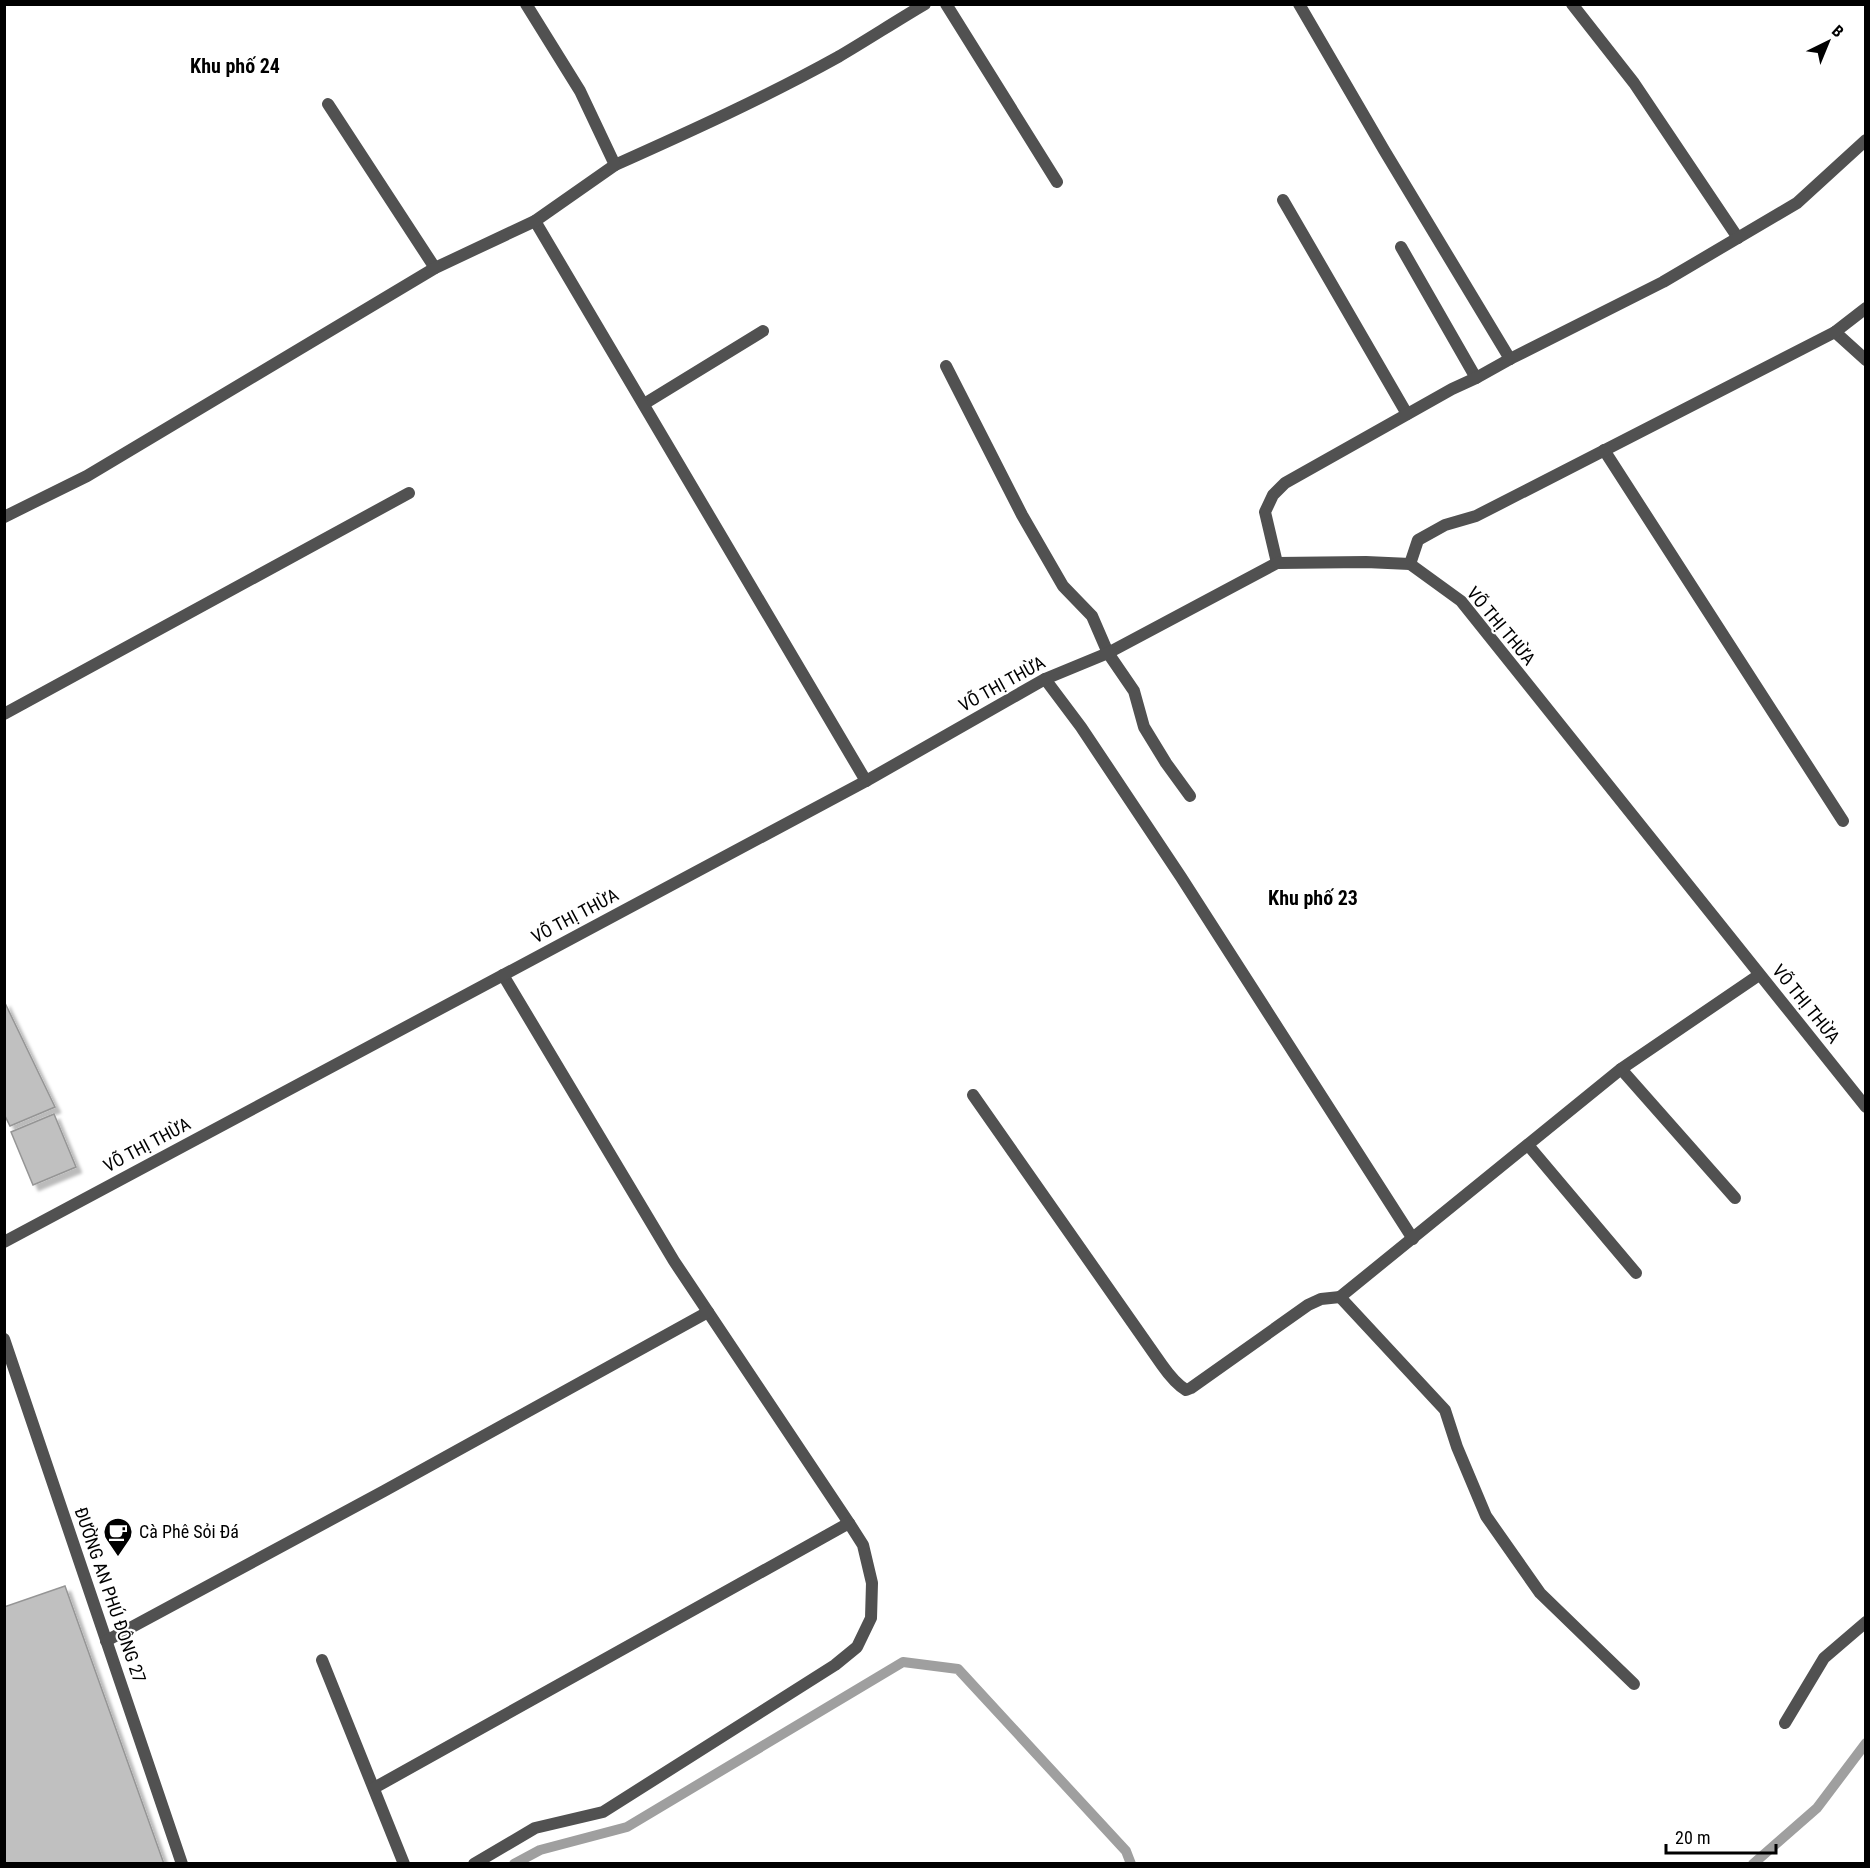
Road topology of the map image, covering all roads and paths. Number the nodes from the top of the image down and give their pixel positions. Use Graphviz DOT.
graph roads {
  1 [pos="526,4"];
  2 [pos="925,4"];
  3 [pos="946,4"];
  4 [pos="1299,4"];
  5 [pos="1572,4"];
  6 [pos="328,104"];
  7 [pos="1866,141"];
  8 [pos="615,165"];
  9 [pos="1057,182"];
  10 [pos="1283,201"];
  11 [pos="535,221"];
  12 [pos="1738,238"];
  13 [pos="1401,247"];
  14 [pos="435,268"];
  15 [pos="1866,308"];
  16 [pos="763,331"];
  17 [pos="1835,332"];
  18 [pos="1510,359"];
  19 [pos="1866,360"];
  20 [pos="946,366"];
  21 [pos="1476,378"];
  22 [pos="644,405"];
  23 [pos="1407,414"];
  24 [pos="1604,450"];
  25 [pos="409,493"];
  26 [pos="4,517"];
  27 [pos="1277,563"];
  28 [pos="1410,564"];
  29 [pos="1108,653"];
  30 [pos="1045,679"];
  31 [pos="4,714"];
  32 [pos="866,781"];
  33 [pos="1190,796"];
  34 [pos="1843,821"];
  35 [pos="503,975"];
  36 [pos="1759,975"];
  37 [pos="1621,1069"];
  38 [pos="973,1095"];
  39 [pos="1866,1107"];
  40 [pos="1527,1145"];
  41 [pos="1735,1198"];
  42 [pos="1413,1239"];
  43 [pos="4,1242"];
  44 [pos="1636,1274"];
  45 [pos="1340,1297"];
  46 [pos="708,1312"];
  47 [pos="4,1339"];
  48 [pos="849,1523"];
  49 [pos="1866,1622"];
  50 [pos="106,1641"];
  51 [pos="322,1660"];
  52 [pos="1635,1684"];
  53 [pos="1785,1723"];
  54 [pos="374,1788"];
  55 [pos="182,1863"];
  56 [pos="404,1863"];
  57 [pos="474,1863"];
  1 -- 8 [label="street"];
  2 -- 8 [label="street"];
  3 -- 9 [label="street"];
  4 -- 18 [label="street"];
  5 -- 12 [label="street"];
  6 -- 14 [label="street"];
  7 -- 12 [label="street"];
  8 -- 11 [label="street"];
  10 -- 23 [label="street"];
  11 -- 14 [label="street"];
  11 -- 22 [label="street"];
  12 -- 18 [label="street"];
  13 -- 21 [label="street"];
  14 -- 26 [label="street"];
  15 -- 17 [label="street"];
  16 -- 22 [label="street"];
  17 -- 19 [label="street"];
  17 -- 24 [label="street"];
  18 -- 21 [label="street"];
  20 -- 29 [label="street"];
  21 -- 23 [label="street"];
  22 -- 32 [label="street"];
  23 -- 27 [label="street"];
  24 -- 28 [label="street"];
  24 -- 34 [label="street"];
  25 -- 31 [label="street"];
  27 -- 28 [label="street, VÕ THỊ THỪA"];
  27 -- 29 [label="street, VÕ THỊ THỪA"];
  28 -- 36 [label="street, VÕ THỊ THỪA"];
  29 -- 30 [label="street, VÕ THỊ THỪA"];
  29 -- 33 [label="street"];
  30 -- 32 [label="street, VÕ THỊ THỪA"];
  30 -- 42 [label="street"];
  32 -- 35 [label="street, VÕ THỊ THỪA"];
  35 -- 43 [label="street, VÕ THỊ THỪA"];
  35 -- 46 [label="street"];
  36 -- 37 [label="street"];
  36 -- 39 [label="street, VÕ THỊ THỪA"];
  37 -- 40 [label="street"];
  37 -- 41 [label="street"];
  38 -- 45 [label="street"];
  40 -- 42 [label="street"];
  40 -- 44 [label="street"];
  42 -- 45 [label="street"];
  45 -- 52 [label="street"];
  46 -- 48 [label="street"];
  46 -- 50 [label="street"];
  47 -- 50 [label="street, ĐƯỜNG AN PHÚ ĐÔNG 27"];
  48 -- 54 [label="street"];
  48 -- 57 [label="street"];
  49 -- 53 [label="street"];
  50 -- 55 [label="street, ĐƯỜNG AN PHÚ ĐÔNG 27"];
  51 -- 54 [label="street"];
  54 -- 56 [label="street"];
}
